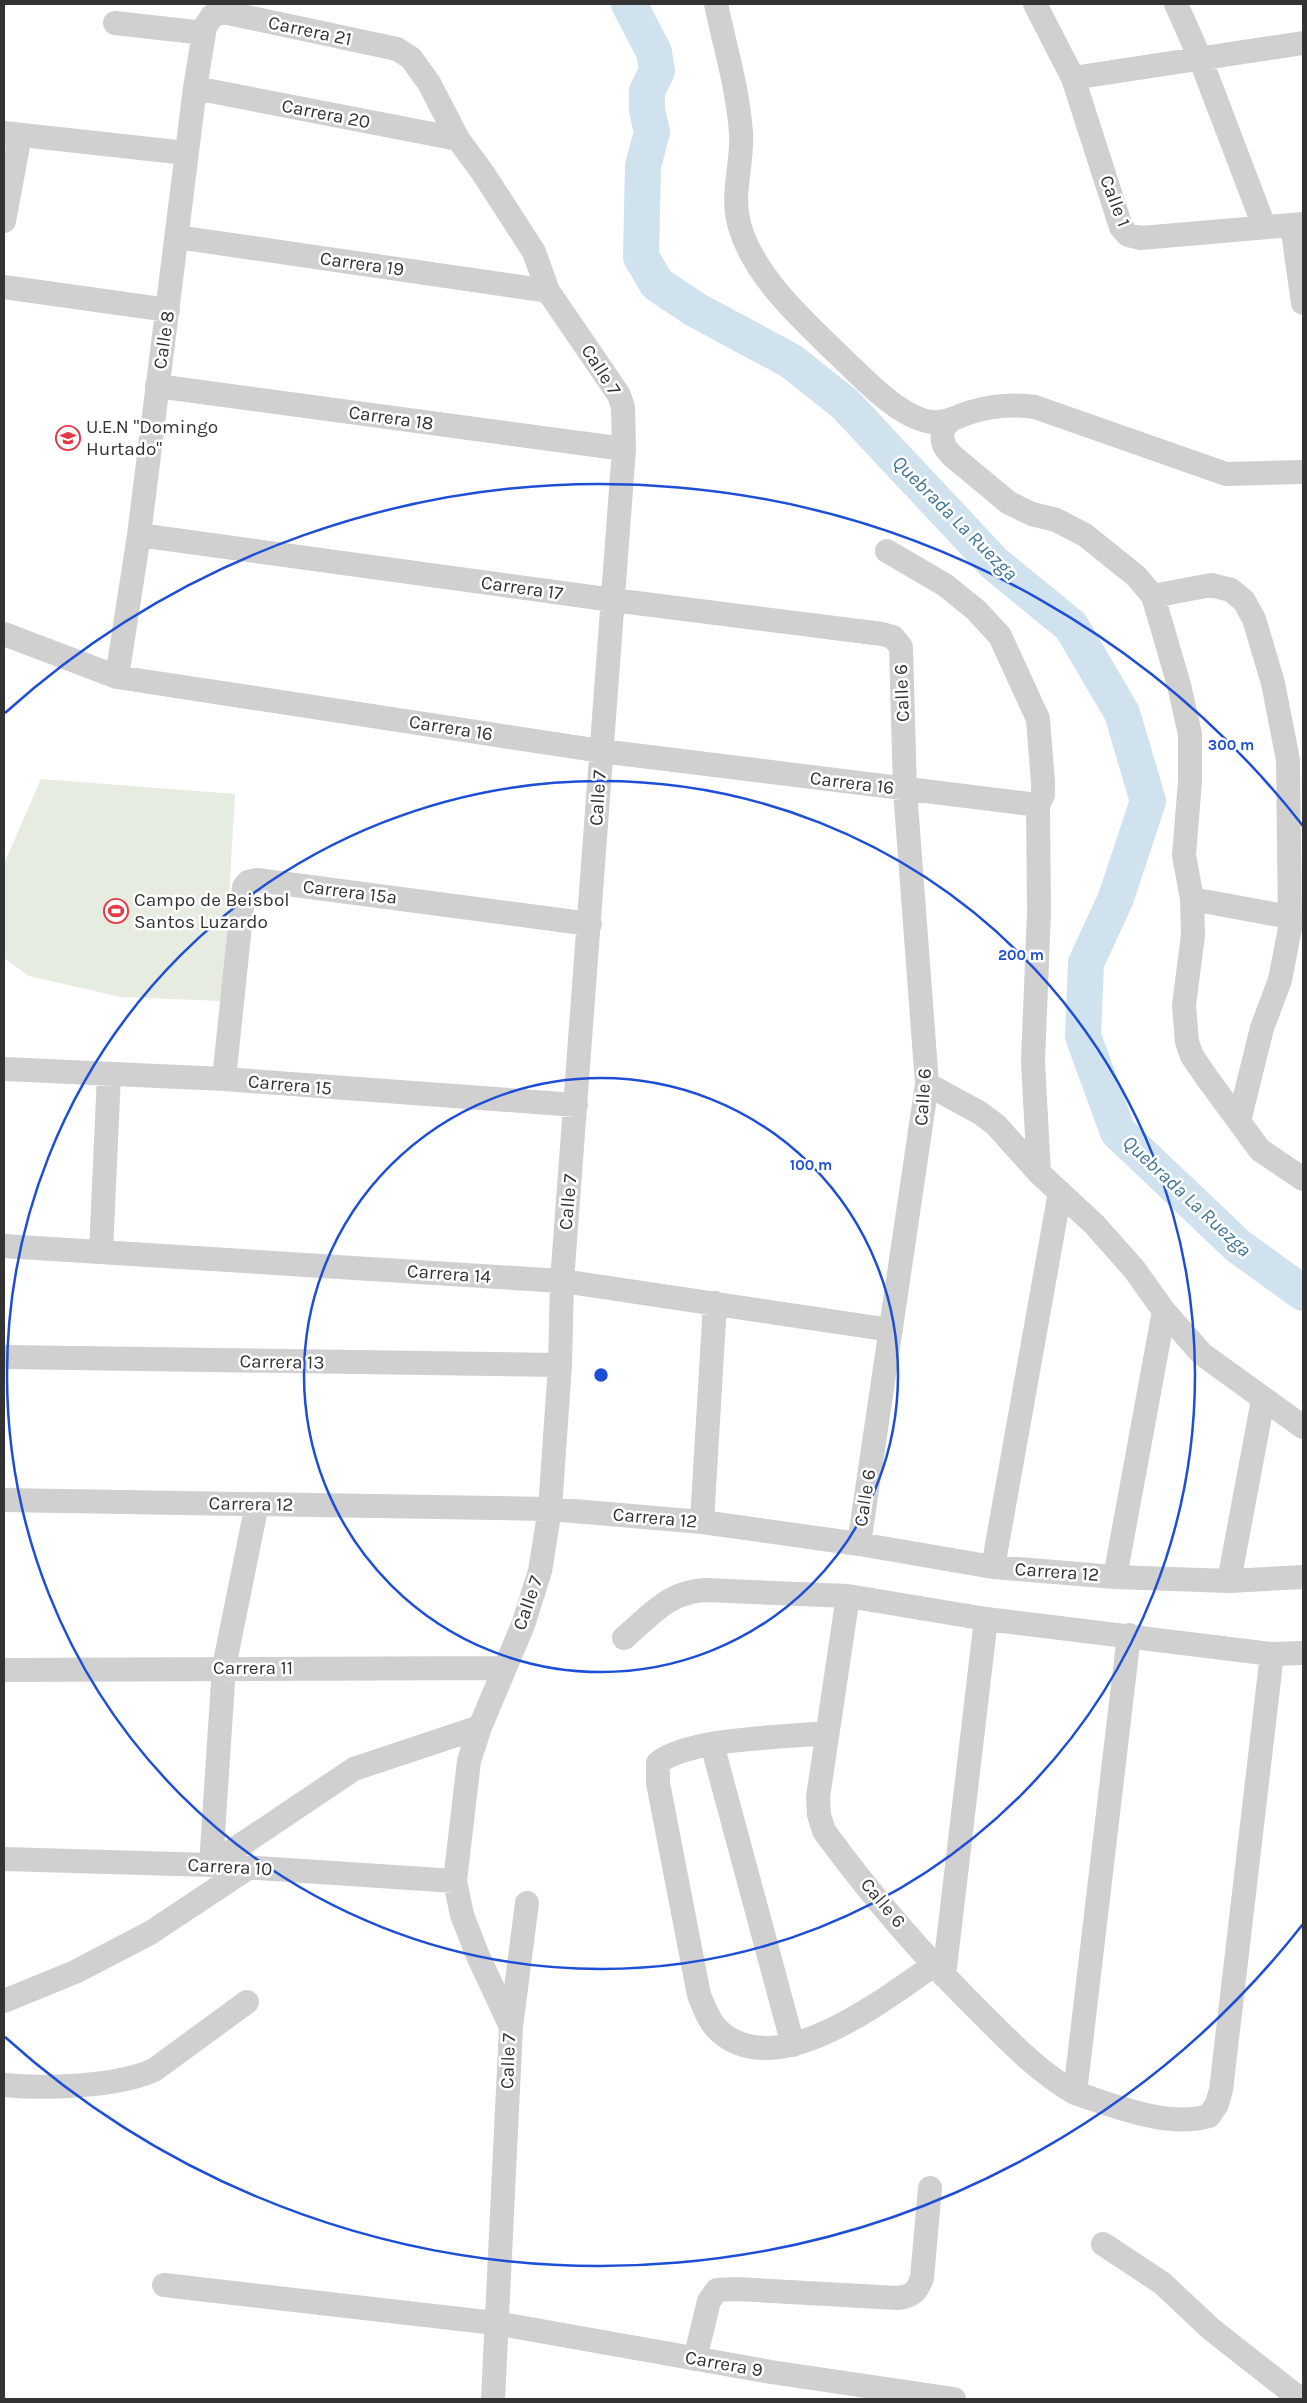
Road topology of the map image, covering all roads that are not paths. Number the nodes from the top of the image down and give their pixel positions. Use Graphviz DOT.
graph roads {
  1 [pos="716,4"];
  2 [pos="1034,4"];
  3 [pos="1176,4"];
  4 [pos="224,12"];
  5 [pos="116,23"];
  6 [pos="204,33"];
  7 [pos="1303,44"];
  8 [pos="397,49"];
  9 [pos="1200,58"];
  10 [pos="1073,78"];
  11 [pos="195,88"];
  12 [pos="12,134"];
  13 [pos="458,139"];
  14 [pos="186,154"];
  15 [pos="4,221"];
  16 [pos="1298,224"];
  17 [pos="1264,226"];
  18 [pos="178,237"];
  19 [pos="4,287"];
  20 [pos="548,291"];
  21 [pos="1303,303"];
  22 [pos="168,310"];
  23 [pos="157,386"];
  24 [pos="951,420"];
  25 [pos="624,449"];
  26 [pos="1303,472"];
  27 [pos="139,535"];
  28 [pos="887,551"];
  29 [pos="1153,596"];
  30 [pos="612,600"];
  31 [pos="4,634"];
  32 [pos="901,647"];
  33 [pos="117,677"];
  34 [pos="601,751"];
  35 [pos="905,790"];
  36 [pos="1038,805"];
  37 [pos="1192,898"];
  38 [pos="1290,917"];
  39 [pos="590,924"];
  40 [pos="4,1069"];
  41 [pos="109,1074"];
  42 [pos="224,1079"];
  43 [pos="927,1084"];
  44 [pos="576,1105"];
  45 [pos="1239,1121"];
  46 [pos="1260,1150"];
  47 [pos="1303,1165"];
  48 [pos="1039,1173"];
  49 [pos="1303,1179"];
  50 [pos="1060,1192"];
  51 [pos="4,1246"];
  52 [pos="101,1252"];
  53 [pos="562,1281"];
  54 [pos="715,1303"];
  55 [pos="1164,1311"];
  56 [pos="891,1330"];
  57 [pos="4,1356"];
  58 [pos="560,1364"];
  59 [pos="1263,1400"];
  60 [pos="1303,1427"];
  61 [pos="4,1500"];
  62 [pos="257,1504"];
  63 [pos="550,1509"];
  64 [pos="702,1522"];
  65 [pos="859,1544"];
  66 [pos="993,1567"];
  67 [pos="1115,1576"];
  68 [pos="1303,1577"];
  69 [pos="1229,1581"];
  70 [pos="848,1596"];
  71 [pos="986,1619"];
  72 [pos="1129,1635"];
  73 [pos="624,1638"];
  74 [pos="1303,1653"];
  75 [pos="1272,1654"];
  76 [pos="224,1667"];
  77 [pos="503,1668"];
  78 [pos="4,1670"];
  79 [pos="480,1726"];
  80 [pos="828,1734"];
  81 [pos="712,1744"];
  82 [pos="4,1859"];
  83 [pos="211,1865"];
  84 [pos="248,1868"];
  85 [pos="456,1881"];
  86 [pos="527,1903"];
  87 [pos="939,1971"];
  88 [pos="4,2001"];
  89 [pos="247,2002"];
  90 [pos="510,2026"];
  91 [pos="793,2045"];
  92 [pos="4,2085"];
  93 [pos="1075,2093"];
  94 [pos="930,2188"];
  95 [pos="1103,2244"];
  96 [pos="164,2285"];
  97 [pos="495,2323"];
  98 [pos="695,2359"];
  99 [pos="1297,2393"];
  100 [pos="493,2399"];
  101 [pos="954,2399"];
  1 -- 24 [label="street"];
  2 -- 10 [label="street, Calle 1"];
  3 -- 9 [label="street"];
  4 -- 6 [label="street, Calle 8"];
  4 -- 8 [label="street, Carrera 21"];
  5 -- 6 [label="street"];
  6 -- 11 [label="street, Calle 8"];
  7 -- 9 [label="street"];
  8 -- 13 [label="street, Calle 7"];
  9 -- 10 [label="street"];
  9 -- 17 [label="street"];
  10 -- 17 [label="street, Calle 1"];
  11 -- 13 [label="street, Carrera 20"];
  11 -- 14 [label="street, Calle 8"];
  12 -- 14 [label="street"];
  12 -- 15 [label="street"];
  13 -- 20 [label="street, Calle 7"];
  14 -- 18 [label="street, Calle 8"];
  16 -- 17 [label="street, Calle 1"];
  16 -- 21 [label="street"];
  18 -- 20 [label="street, Carrera 19"];
  18 -- 22 [label="street, Calle 8"];
  19 -- 22 [label="street"];
  20 -- 25 [label="street, Calle 7"];
  22 -- 23 [label="street, Calle 8"];
  23 -- 25 [label="street, Carrera 18"];
  23 -- 27 [label="street, Calle 8"];
  24 -- 26 [label="street"];
  24 -- 29 [label="street"];
  25 -- 30 [label="street, Calle 7"];
  27 -- 30 [label="street, Carrera 17"];
  27 -- 33 [label="street, Calle 8"];
  28 -- 36 [label="street"];
  29 -- 37 [label="street"];
  29 -- 38 [label="street"];
  30 -- 32 [label="street, Carrera 17"];
  30 -- 34 [label="street, Calle 7"];
  31 -- 33 [label="street, Carrera 16"];
  32 -- 35 [label="street, Calle 6"];
  33 -- 34 [label="street, Carrera 16"];
  34 -- 35 [label="street, Carrera 16"];
  34 -- 39 [label="street, Calle 7"];
  35 -- 36 [label="street, Carrera 16"];
  35 -- 43 [label="street, Calle 6"];
  36 -- 48 [label="street"];
  37 -- 38 [label="street"];
  37 -- 45 [label="street"];
  38 -- 45 [label="street"];
  39 -- 42 [label="street, Carrera 15a"];
  39 -- 44 [label="street, Calle 7"];
  40 -- 41 [label="street, Carrera 15"];
  41 -- 42 [label="street, Carrera 15"];
  41 -- 52 [label="street"];
  42 -- 44 [label="street, Carrera 15"];
  43 -- 48 [label="street"];
  43 -- 56 [label="street, Calle 6"];
  44 -- 53 [label="street, Calle 7"];
  45 -- 46 [label="street"];
  46 -- 47 [label="street"];
  46 -- 49 [label="street"];
  48 -- 50 [label="street"];
  50 -- 55 [label="street"];
  50 -- 66 [label="street"];
  51 -- 52 [label="street, Carrera 14"];
  52 -- 53 [label="street, Carrera 14"];
  53 -- 54 [label="street, Carrera 14"];
  53 -- 58 [label="street, Calle 7"];
  54 -- 56 [label="street, Carrera 14"];
  54 -- 64 [label="street"];
  55 -- 59 [label="street"];
  55 -- 67 [label="street"];
  56 -- 65 [label="street, Calle 6"];
  57 -- 58 [label="street, Carrera 13"];
  58 -- 63 [label="street, Calle 7"];
  59 -- 60 [label="street"];
  59 -- 69 [label="street"];
  61 -- 62 [label="street, Carrera 12"];
  62 -- 63 [label="street, Carrera 12"];
  62 -- 76 [label="street"];
  63 -- 64 [label="street, Carrera 12"];
  63 -- 77 [label="street, Calle 7"];
  64 -- 65 [label="street, Carrera 12"];
  65 -- 66 [label="street, Carrera 12"];
  66 -- 67 [label="street, Carrera 12"];
  67 -- 69 [label="street, Carrera 12"];
  68 -- 69 [label="street, Carrera 12"];
  70 -- 71 [label="street"];
  70 -- 73 [label="street"];
  70 -- 80 [label="street, Calle 6"];
  71 -- 72 [label="street"];
  71 -- 87 [label="street"];
  72 -- 75 [label="street"];
  72 -- 93 [label="street"];
  74 -- 75 [label="street"];
  75 -- 93 [label="street, Calle 6"];
  76 -- 77 [label="street, Carrera 11"];
  76 -- 78 [label="street, Carrera 11"];
  76 -- 83 [label="street"];
  77 -- 79 [label="street, Calle 7"];
  79 -- 83 [label="street"];
  79 -- 85 [label="street, Calle 7"];
  80 -- 81 [label="street"];
  80 -- 87 [label="street, Calle 6"];
  81 -- 91 [label="street"];
  81 -- 91 [label="street"];
  82 -- 83 [label="street, Carrera 10"];
  83 -- 84 [label="street, Carrera 10"];
  84 -- 85 [label="street, Carrera 10"];
  84 -- 88 [label="street"];
  85 -- 90 [label="street, Calle 7"];
  86 -- 90 [label="street"];
  87 -- 91 [label="street"];
  87 -- 93 [label="street, Calle 6"];
  89 -- 92 [label="street"];
  90 -- 97 [label="street, Calle 7"];
  94 -- 98 [label="street"];
  95 -- 99 [label="street"];
  96 -- 97 [label="street, Carrera 9"];
  97 -- 98 [label="street, Carrera 9"];
  97 -- 100 [label="street, Calle 7"];
  98 -- 101 [label="street, Carrera 9"];
}
